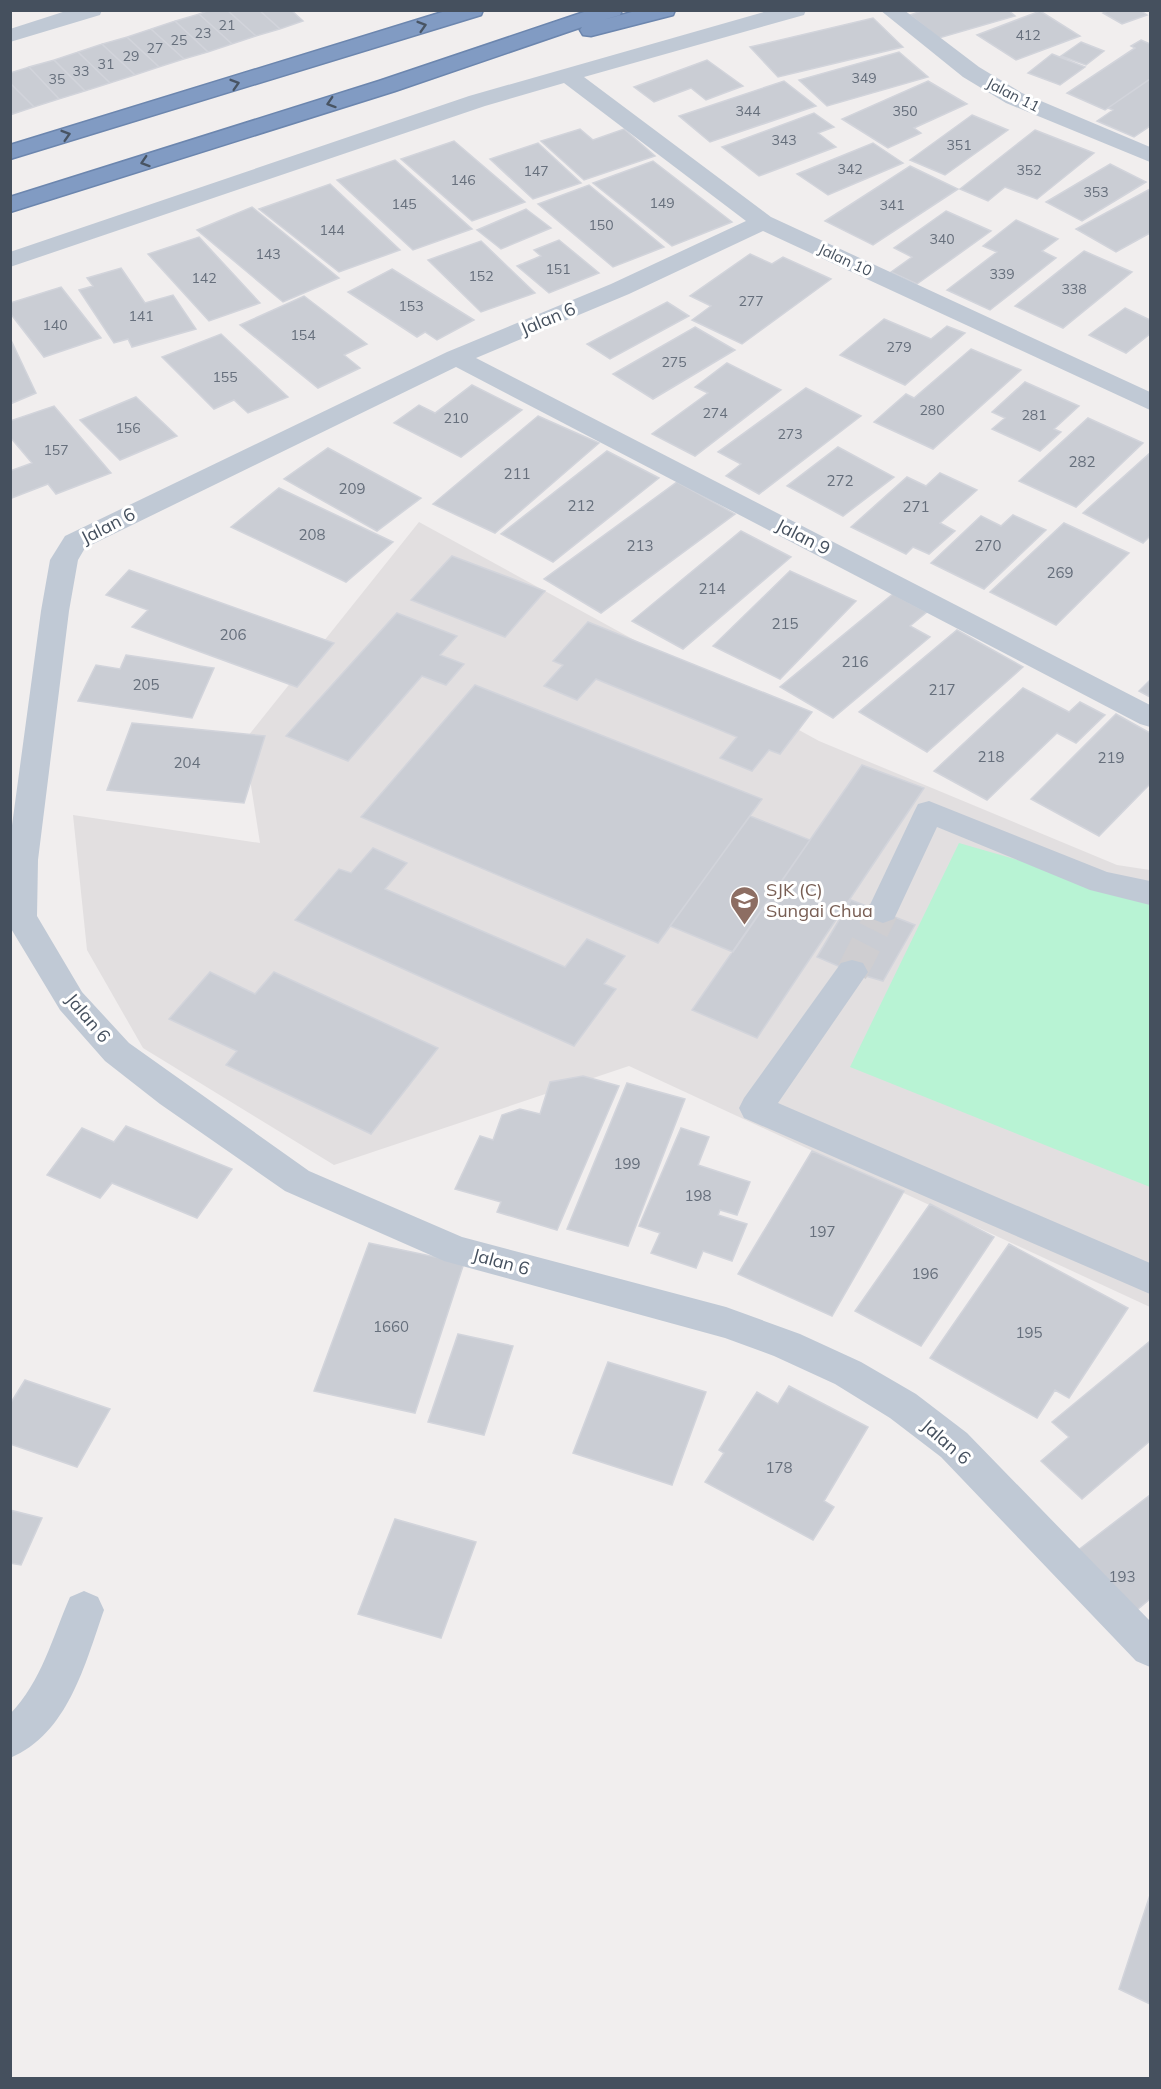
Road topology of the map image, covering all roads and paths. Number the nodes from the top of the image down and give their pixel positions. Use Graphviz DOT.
graph roads {
  1 [pos="92,10"];
  2 [pos="473,10"];
  3 [pos="612,10"];
  4 [pos="665,10"];
  5 [pos="796,10"];
  6 [pos="890,10"];
  7 [pos="10,36"];
  8 [pos="566,74"];
  9 [pos="387,86"];
  10 [pos="10,152"];
  11 [pos="1150,155"];
  12 [pos="10,205"];
  13 [pos="763,222"];
  14 [pos="10,260"];
  15 [pos="456,357"];
  16 [pos="1150,402"];
  17 [pos="1150,717"];
  18 [pos="1150,893"];
  19 [pos="883,911"];
  20 [pos="852,972"];
  21 [pos="1150,1279"];
  22 [pos="84,1610"];
  23 [pos="1150,1648"];
  24 [pos="10,1738"];
  1 -- 7 [label="street"];
  10 -- 2 [label="highway, one-way"];
  3 -- 9 [label="highway"];
  4 -- 9 [label="highway"];
  5 -- 8 [label="street"];
  6 -- 11 [label="street, Jalan 11"];
  8 -- 13 [label="street, Jalan 10"];
  8 -- 14 [label="street"];
  9 -- 12 [label="highway, one-way"];
  13 -- 15 [label="street, Jalan 6"];
  13 -- 16 [label="street, Jalan 10"];
  15 -- 17 [label="street, Jalan 9"];
  15 -- 23 [label="street, Jalan 6"];
  18 -- 19 [label="street"];
  20 -- 21 [label="street"];
  22 -- 24 [label="street"];
}
